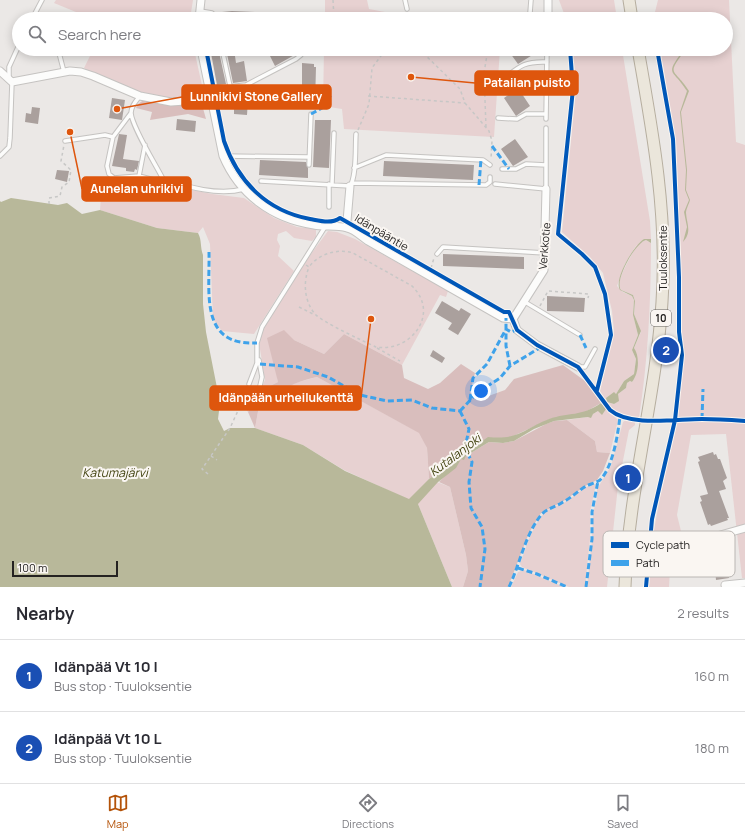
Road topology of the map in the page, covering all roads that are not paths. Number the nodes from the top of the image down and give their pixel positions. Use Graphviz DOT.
graph roads {
  1 [pos="42,0"];
  2 [pos="201,0"];
  3 [pos="405,0"];
  4 [pos="531,0"];
  5 [pos="548,0"];
  6 [pos="629,0"];
  7 [pos="407,9"];
  8 [pos="36,12"];
  9 [pos="199,12"];
  10 [pos="530,12"];
  11 [pos="548,12"];
  12 [pos="631,12"];
  13 [pos="14,56"];
  14 [pos="60,56"];
  15 [pos="202,56"];
  16 [pos="224,56"];
  17 [pos="300,56"];
  18 [pos="547,56"];
  19 [pos="639,56"];
  20 [pos="547,62"];
  21 [pos="0,71"];
  22 [pos="64,72"];
  23 [pos="11,81"];
  24 [pos="500,81"];
  25 [pos="230,86"];
  26 [pos="209,91"];
  27 [pos="140,96"];
  28 [pos="131,113"];
  29 [pos="311,114"];
  30 [pos="498,118"];
  31 [pos="546,128"];
  32 [pos="334,133"];
  33 [pos="356,134"];
  34 [pos="113,137"];
  35 [pos="65,141"];
  36 [pos="145,145"];
  37 [pos="0,156"];
  38 [pos="223,156"];
  39 [pos="309,157"];
  40 [pos="309,165"];
  41 [pos="546,165"];
  42 [pos="490,166"];
  43 [pos="354,168"];
  44 [pos="502,169"];
  45 [pos="138,176"];
  46 [pos="490,177"];
  47 [pos="164,179"];
  48 [pos="261,180"];
  49 [pos="331,184"];
  50 [pos="351,184"];
  51 [pos="495,184"];
  52 [pos="244,189"];
  53 [pos="546,189"];
  54 [pos="329,207"];
  55 [pos="325,227"];
  56 [pos="348,228"];
  57 [pos="544,253"];
  58 [pos="437,254"];
  59 [pos="525,302"];
  60 [pos="513,319"];
  61 [pos="580,335"];
  62 [pos="595,349"];
  63 [pos="258,354"];
  64 [pos="578,366"];
  65 [pos="250,384"];
  66 [pos="259,390"];
  67 [pos="745,528"];
  68 [pos="629,531"];
  69 [pos="734,531"];
  70 [pos="626,577"];
  71 [pos="745,583"];
  72 [pos="725,584"];
  73 [pos="625,587"];
  1 -- 8 [label="lane"];
  2 -- 9 [label="street"];
  3 -- 7 [label="lane"];
  4 -- 10 [label="lane"];
  5 -- 11 [label="street"];
  6 -- 12 [label="highway"];
  13 -- 23 [label="lane"];
  14 -- 22 [label="lane"];
  15 -- 26 [label="street, Idänpääntie"];
  16 -- 25 [label="lane"];
  17 -- 25 [label="lane"];
  18 -- 20 [label="lane"];
  19 -- 68 [label="highway, Tuuloksentie / 10"];
  20 -- 24 [label="lane"];
  20 -- 30 [label="lane"];
  21 -- 23 [label="street"];
  22 -- 23 [label="street"];
  22 -- 27 [label="street"];
  23 -- 37 [label="lane"];
  25 -- 26 [label="lane"];
  26 -- 27 [label="street"];
  26 -- 38 [label="street, Idänpääntie"];
  27 -- 28 [label="lane"];
  28 -- 34 [label="lane"];
  28 -- 36 [label="lane"];
  29 -- 39 [label="lane"];
  31 -- 41 [label="lane"];
  32 -- 49 [label="lane"];
  33 -- 43 [label="lane"];
  34 -- 35 [label="lane"];
  34 -- 45 [label="lane"];
  36 -- 45 [label="lane"];
  36 -- 47 [label="lane"];
  38 -- 39 [label="lane"];
  38 -- 52 [label="street, Idänpääntie"];
  39 -- 40 [label="lane"];
  41 -- 44 [label="lane"];
  41 -- 53 [label="lane"];
  42 -- 43 [label="lane"];
  43 -- 50 [label="lane"];
  45 -- 47 [label="lane"];
  46 -- 50 [label="lane"];
  47 -- 52 [label="lane"];
  48 -- 49 [label="lane"];
  49 -- 50 [label="lane"];
  49 -- 54 [label="lane"];
  50 -- 56 [label="street"];
  51 -- 53 [label="lane"];
  52 -- 55 [label="street, Idänpääntie"];
  53 -- 57 [label="street, Verkkotie"];
  55 -- 56 [label="street, Idänpääntie"];
  55 -- 63 [label="lane"];
  56 -- 60 [label="street, Idänpääntie"];
  57 -- 58 [label="lane"];
  57 -- 59 [label="street, Verkkotie"];
  59 -- 60 [label="street, Verkkotie"];
  59 -- 61 [label="lane"];
  60 -- 64 [label="street"];
  62 -- 64 [label="lane"];
  63 -- 65 [label="lane"];
  63 -- 66 [label="lane"];
  67 -- 69 [label="street"];
  70 -- 73 [label="highway, Tuuloksentie / 10"];
  71 -- 72 [label="street"];
}
